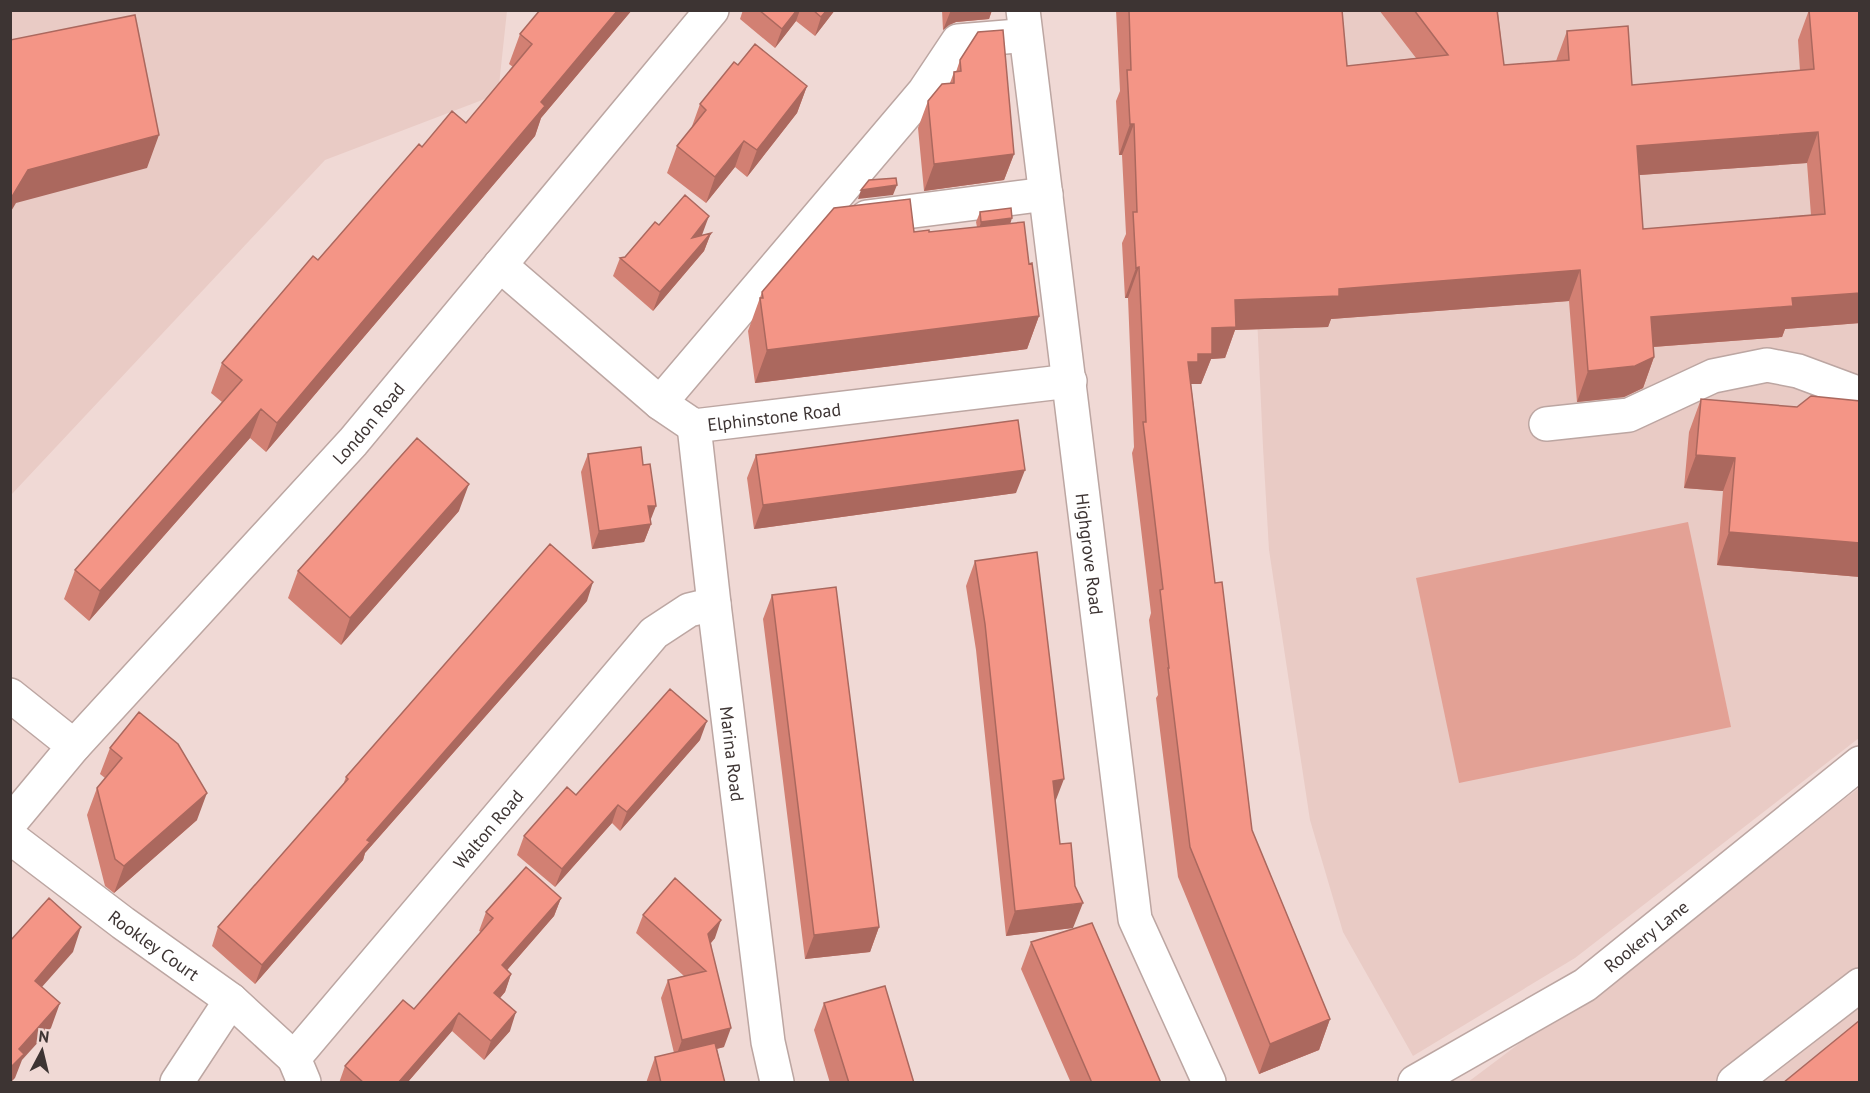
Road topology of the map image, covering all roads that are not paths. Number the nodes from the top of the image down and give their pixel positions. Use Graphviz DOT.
graph roads {
  1 [pos="712,10"];
  2 [pos="1025,23"];
  3 [pos="1046,194"];
  4 [pos="812,224"];
  5 [pos="500,266"];
  6 [pos="1070,381"];
  7 [pos="1860,394"];
  8 [pos="660,403"];
  9 [pos="1546,424"];
  10 [pos="694,426"];
  11 [pos="714,604"];
  12 [pos="10,695"];
  13 [pos="74,746"];
  14 [pos="1860,763"];
  15 [pos="10,824"];
  16 [pos="10,837"];
  17 [pos="1860,985"];
  18 [pos="231,1000"];
  19 [pos="299,1070"];
  20 [pos="177,1083"];
  21 [pos="777,1083"];
  22 [pos="1209,1083"];
  23 [pos="1415,1083"];
  24 [pos="1734,1083"];
  1 -- 5 [label="street, London Road"];
  2 -- 3 [label="street, Highgrove Road"];
  2 -- 4 [label="street"];
  3 -- 4 [label="street"];
  3 -- 6 [label="street, Highgrove Road"];
  4 -- 8 [label="street"];
  5 -- 8 [label="street, Elphinstone Road"];
  5 -- 13 [label="street, London Road"];
  6 -- 10 [label="street, Elphinstone Road"];
  6 -- 22 [label="street, Highgrove Road"];
  7 -- 9 [label="street"];
  8 -- 10 [label="street, Elphinstone Road"];
  10 -- 11 [label="street, Marina Road"];
  11 -- 19 [label="street, Walton Road"];
  11 -- 21 [label="street, Marina Road"];
  12 -- 13 [label="street"];
  13 -- 15 [label="street, London Road"];
  14 -- 23 [label="street, Rookery Lane"];
  16 -- 18 [label="street, Rookley Court"];
  17 -- 24 [label="street"];
  18 -- 19 [label="street, Rookley Court"];
  18 -- 20 [label="street"];
}
